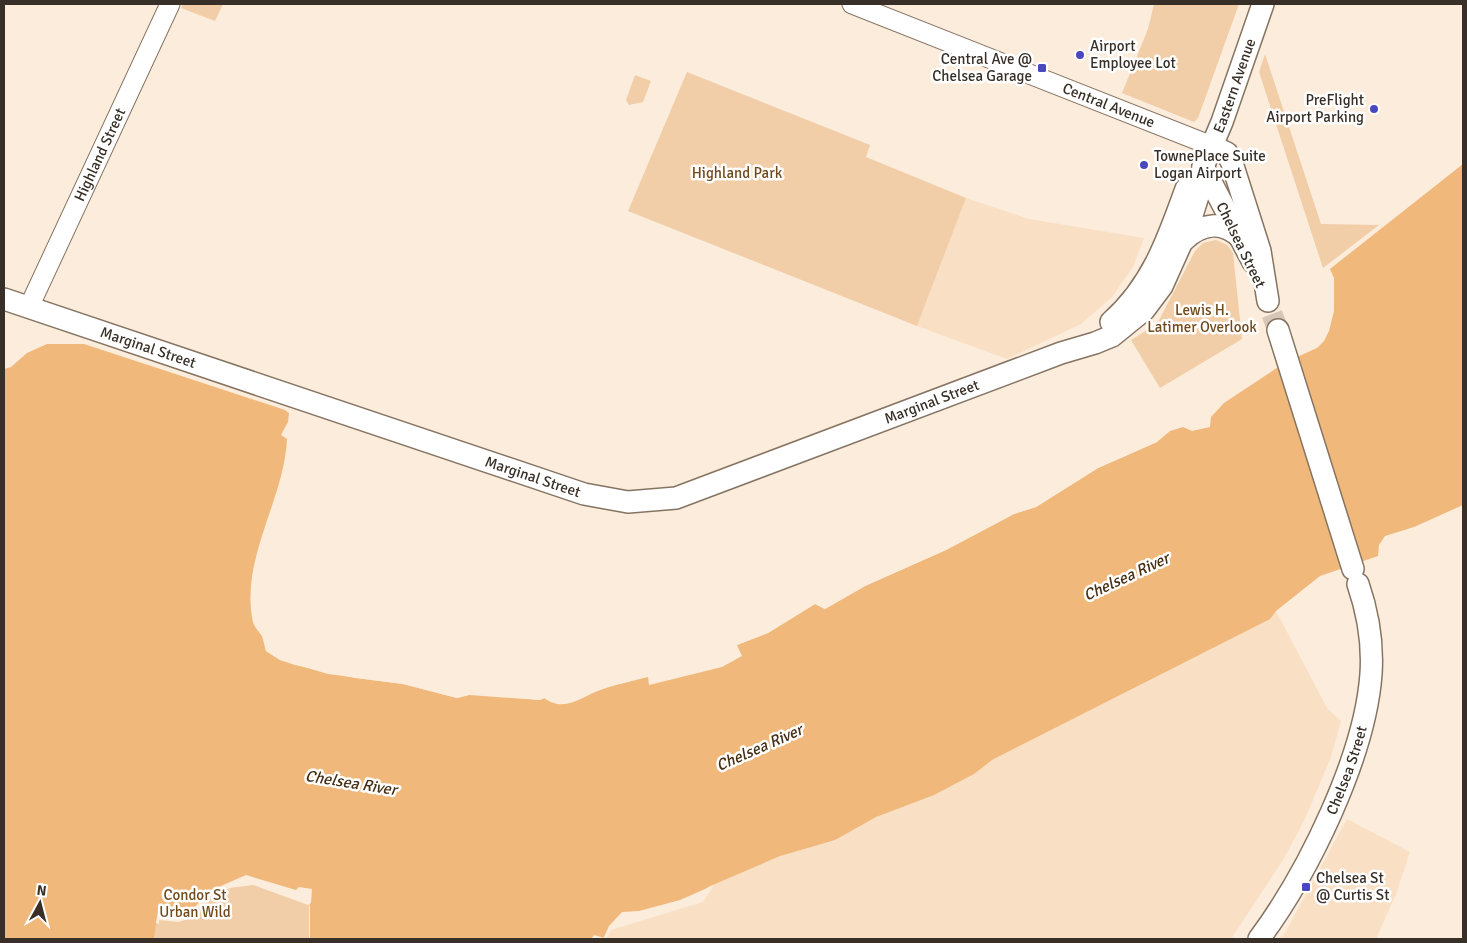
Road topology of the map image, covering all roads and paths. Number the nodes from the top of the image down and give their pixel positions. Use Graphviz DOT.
graph roads {
  1 [pos="170,4"];
  2 [pos="852,4"];
  3 [pos="1263,4"];
  4 [pos="1186,135"];
  5 [pos="1219,149"];
  6 [pos="1202,167"];
  7 [pos="1249,239"];
  8 [pos="1184,240"];
  9 [pos="4,299"];
  10 [pos="29,307"];
  11 [pos="1061,353"];
  12 [pos="1264,938"];
  1 -- 10 [label="street, Highland Street"];
  2 -- 4 [label="street, Central Avenue"];
  3 -- 5 [label="main road, Eastern Avenue"];
  4 -- 5 [label="street, Central Avenue"];
  4 -- 6 [label="street, Chelsea Street"];
  5 -- 6 [label="main road, Eastern Avenue"];
  5 -- 7 [label="main road, Chelsea Street"];
  6 -- 7 [label="main road, Chelsea Street"];
  6 -- 8 [label="main road, Marginal Street"];
  6 -- 11 [label="main road, Marginal Street"];
  7 -- 8 [label="main road"];
  7 -- 12 [label="main road, Chelsea Street"];
  8 -- 11 [label="main road, Marginal Street"];
  9 -- 10 [label="main road, Marginal Street"];
  10 -- 11 [label="main road, Marginal Street"];
}
